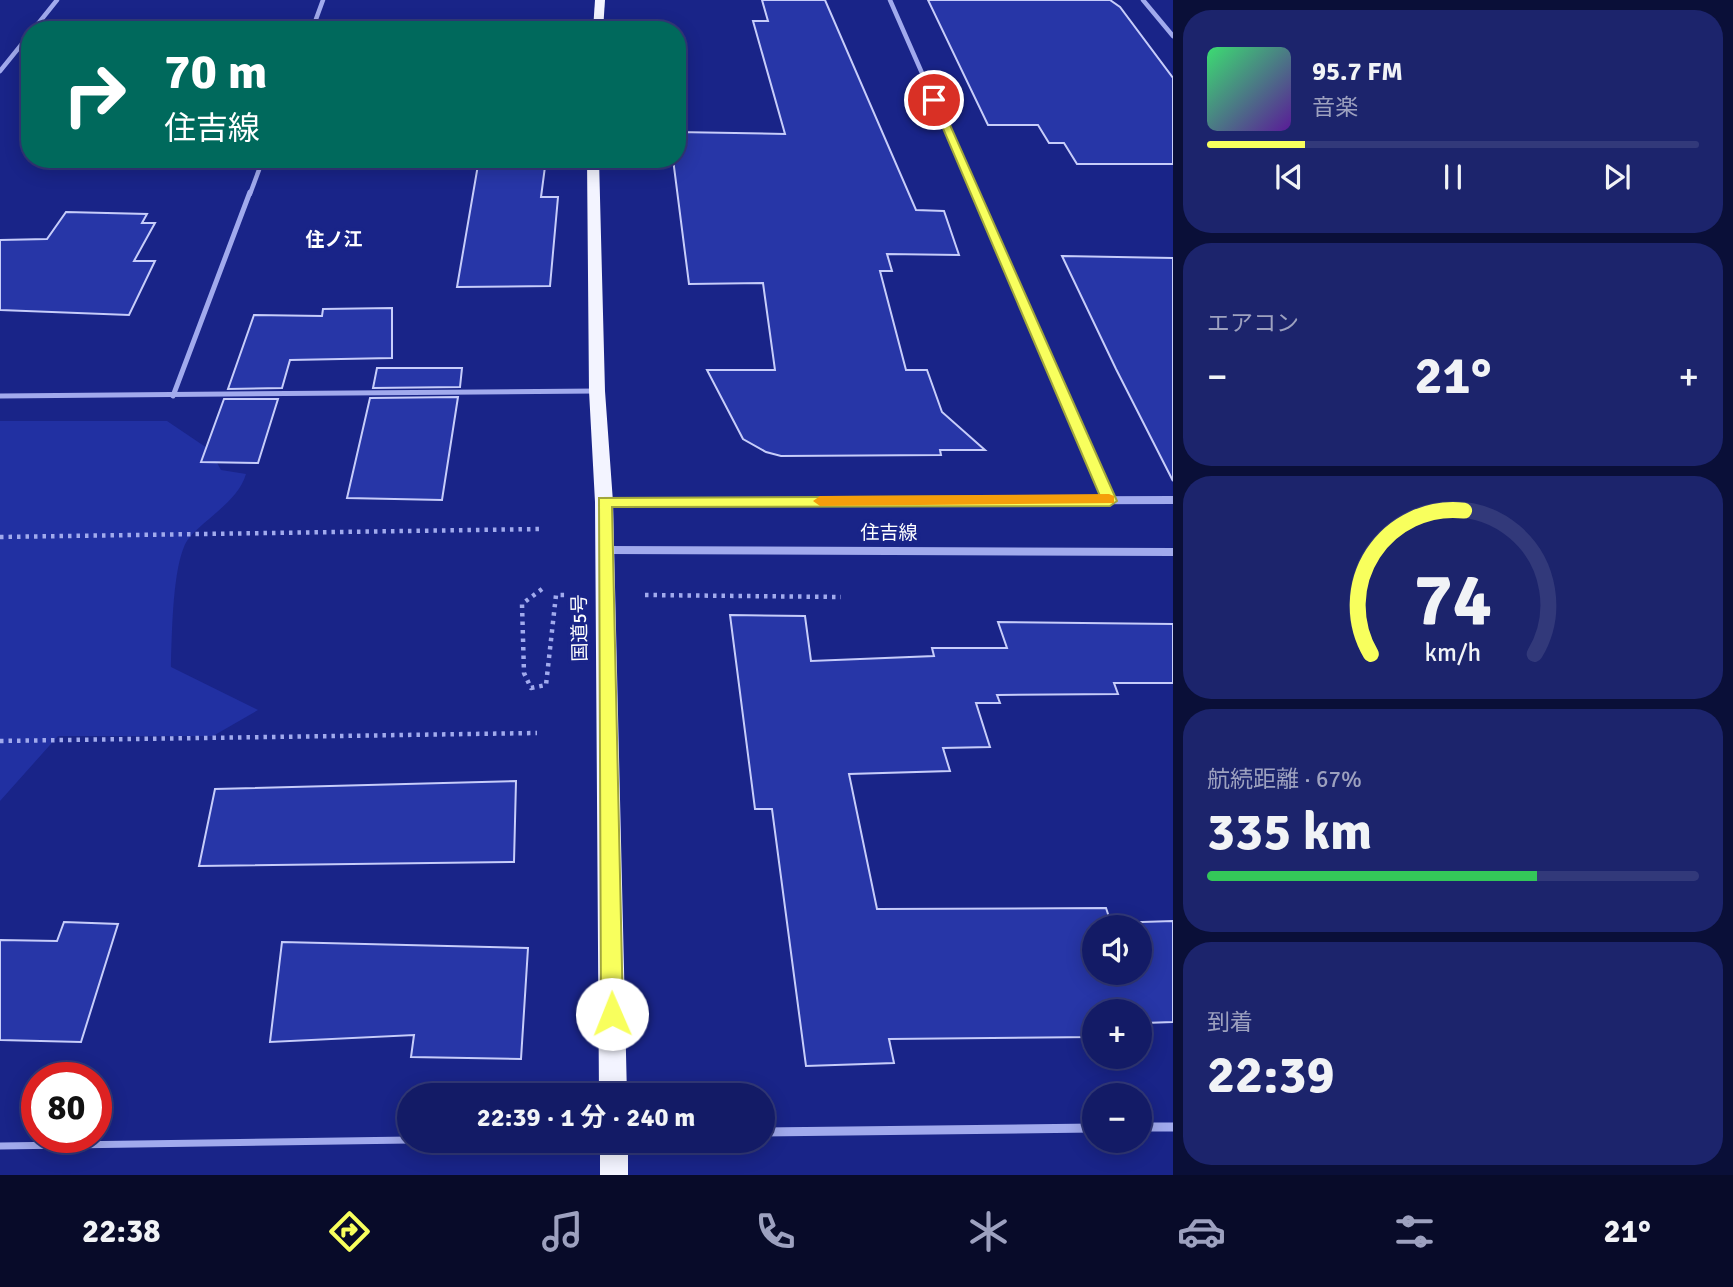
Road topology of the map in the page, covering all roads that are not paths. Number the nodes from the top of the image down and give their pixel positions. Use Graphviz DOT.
graph roads {
  1 [pos="57,0"];
  2 [pos="323,0"];
  3 [pos="600,0"];
  4 [pos="890,0"];
  5 [pos="1143,0"];
  6 [pos="40,21"];
  7 [pos="315,21"];
  8 [pos="599,21"];
  9 [pos="1173,36"];
  10 [pos="21,45"];
  11 [pos="0,71"];
  12 [pos="260,168"];
  13 [pos="593,168"];
  14 [pos="597,391"];
  15 [pos="0,396"];
  16 [pos="173,396"];
  17 [pos="1173,500"];
  18 [pos="1110,501"];
  19 [pos="604,502"];
  20 [pos="605,550"];
  21 [pos="1173,552"];
  22 [pos="613,1083"];
  23 [pos="1152,1127"];
  24 [pos="1173,1127"];
  25 [pos="1082,1128"];
  26 [pos="775,1132"];
  27 [pos="397,1140"];
  28 [pos="0,1146"];
  29 [pos="614,1153"];
  30 [pos="614,1175"];
  1 -- 6 [label="street"];
  2 -- 7 [label="street"];
  3 -- 8 [label="highway"];
  4 -- 18 [label="street"];
  5 -- 9 [label="street"];
  10 -- 11 [label="street"];
  12 -- 16 [label="street"];
  13 -- 14 [label="highway, 国道5号"];
  14 -- 16 [label="street"];
  14 -- 19 [label="highway, 国道5号"];
  15 -- 16 [label="street"];
  17 -- 18 [label="street, 住吉線"];
  18 -- 19 [label="street, 住吉線"];
  19 -- 20 [label="highway, 国道5号"];
  20 -- 21 [label="street, 住吉線"];
  20 -- 22 [label="highway, 国道5号"];
  23 -- 24 [label="street"];
  25 -- 26 [label="street"];
  27 -- 28 [label="lane"];
  29 -- 30 [label="highway"];
}
